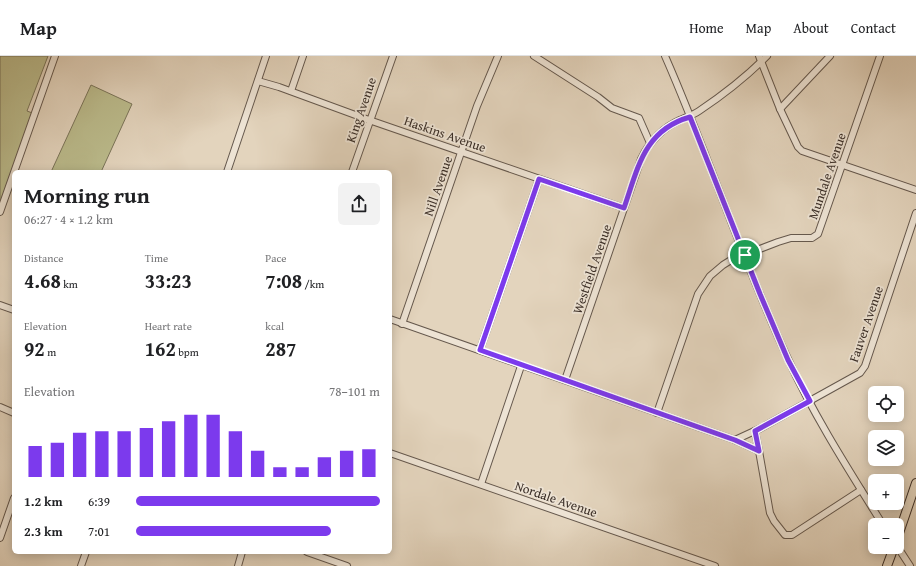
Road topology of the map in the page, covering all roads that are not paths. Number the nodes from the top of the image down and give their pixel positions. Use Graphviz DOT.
graph roads {
  1 [pos="55,56"];
  2 [pos="266,56"];
  3 [pos="303,56"];
  4 [pos="393,56"];
  5 [pos="498,56"];
  6 [pos="534,56"];
  7 [pos="665,56"];
  8 [pos="767,56"];
  9 [pos="830,56"];
  10 [pos="880,56"];
  11 [pos="760,59"];
  12 [pos="258,81"];
  13 [pos="291,92"];
  14 [pos="780,109"];
  15 [pos="690,117"];
  16 [pos="369,120"];
  17 [pos="650,143"];
  18 [pos="461,152"];
  19 [pos="842,166"];
  20 [pos="15,170"];
  21 [pos="228,170"];
  22 [pos="353,170"];
  23 [pos="12,178"];
  24 [pos="539,179"];
  25 [pos="916,190"];
  26 [pos="624,208"];
  27 [pos="0,212"];
  28 [pos="916,213"];
  29 [pos="745,255"];
  30 [pos="0,305"];
  31 [pos="12,309"];
  32 [pos="392,320"];
  33 [pos="402,324"];
  34 [pos="480,350"];
  35 [pos="521,366"];
  36 [pos="565,380"];
  37 [pos="810,401"];
  38 [pos="0,408"];
  39 [pos="12,412"];
  40 [pos="657,412"];
  41 [pos="755,431"];
  42 [pos="735,440"];
  43 [pos="759,451"];
  44 [pos="392,454"];
  45 [pos="916,483"];
  46 [pos="480,484"];
  47 [pos="861,490"];
  48 [pos="12,504"];
  49 [pos="879,518"];
  50 [pos="904,518"];
  51 [pos="0,538"];
  52 [pos="85,554"];
  53 [pos="241,554"];
  54 [pos="313,554"];
  55 [pos="891,554"];
  56 [pos="902,554"];
  57 [pos="916,562"];
  58 [pos="82,566"];
  59 [pos="238,566"];
  60 [pos="347,566"];
  61 [pos="715,566"];
  62 [pos="887,566"];
  63 [pos="910,566"];
  1 -- 20 [label="street"];
  2 -- 12 [label="street"];
  3 -- 13 [label="street"];
  4 -- 16 [label="street, King Avenue"];
  5 -- 18 [label="street, Nill Avenue"];
  6 -- 17 [label="street"];
  7 -- 15 [label="street"];
  8 -- 11 [label="street, Westfield Avenue"];
  9 -- 14 [label="street"];
  10 -- 19 [label="street, Mundale Avenue"];
  11 -- 14 [label="street"];
  11 -- 15 [label="street, Westfield Avenue"];
  12 -- 13 [label="street, Haskins Avenue"];
  12 -- 21 [label="street"];
  13 -- 16 [label="street, Haskins Avenue"];
  14 -- 19 [label="street"];
  15 -- 17 [label="street, Westfield Avenue"];
  15 -- 29 [label="street"];
  16 -- 18 [label="street, Haskins Avenue"];
  16 -- 22 [label="street, King Avenue"];
  17 -- 26 [label="street, Westfield Avenue"];
  18 -- 24 [label="street, Haskins Avenue"];
  18 -- 33 [label="street, Nill Avenue"];
  19 -- 25 [label="street"];
  19 -- 29 [label="street, Mundale Avenue"];
  23 -- 27 [label="street"];
  24 -- 26 [label="street, Haskins Avenue"];
  24 -- 34 [label="street"];
  26 -- 36 [label="street, Westfield Avenue"];
  28 -- 37 [label="street, Fauver Avenue"];
  29 -- 37 [label="street"];
  29 -- 40 [label="street, Mundale Avenue"];
  30 -- 31 [label="street"];
  32 -- 33 [label="street"];
  33 -- 34 [label="street"];
  34 -- 35 [label="street"];
  35 -- 36 [label="street"];
  35 -- 46 [label="street"];
  36 -- 40 [label="street"];
  37 -- 41 [label="street, Fauver Avenue"];
  37 -- 47 [label="street"];
  38 -- 39 [label="street"];
  40 -- 42 [label="street"];
  41 -- 42 [label="street, Fauver Avenue"];
  41 -- 43 [label="street"];
  42 -- 43 [label="street"];
  43 -- 47 [label="street"];
  44 -- 46 [label="street, Nordale Avenue"];
  45 -- 50 [label="main road"];
  46 -- 61 [label="street, Nordale Avenue"];
  47 -- 49 [label="street"];
  48 -- 51 [label="street"];
  52 -- 58 [label="street"];
  53 -- 59 [label="street"];
  54 -- 60 [label="street"];
  55 -- 62 [label="main road"];
  56 -- 63 [label="street"];
  57 -- 63 [label="street"];
}
